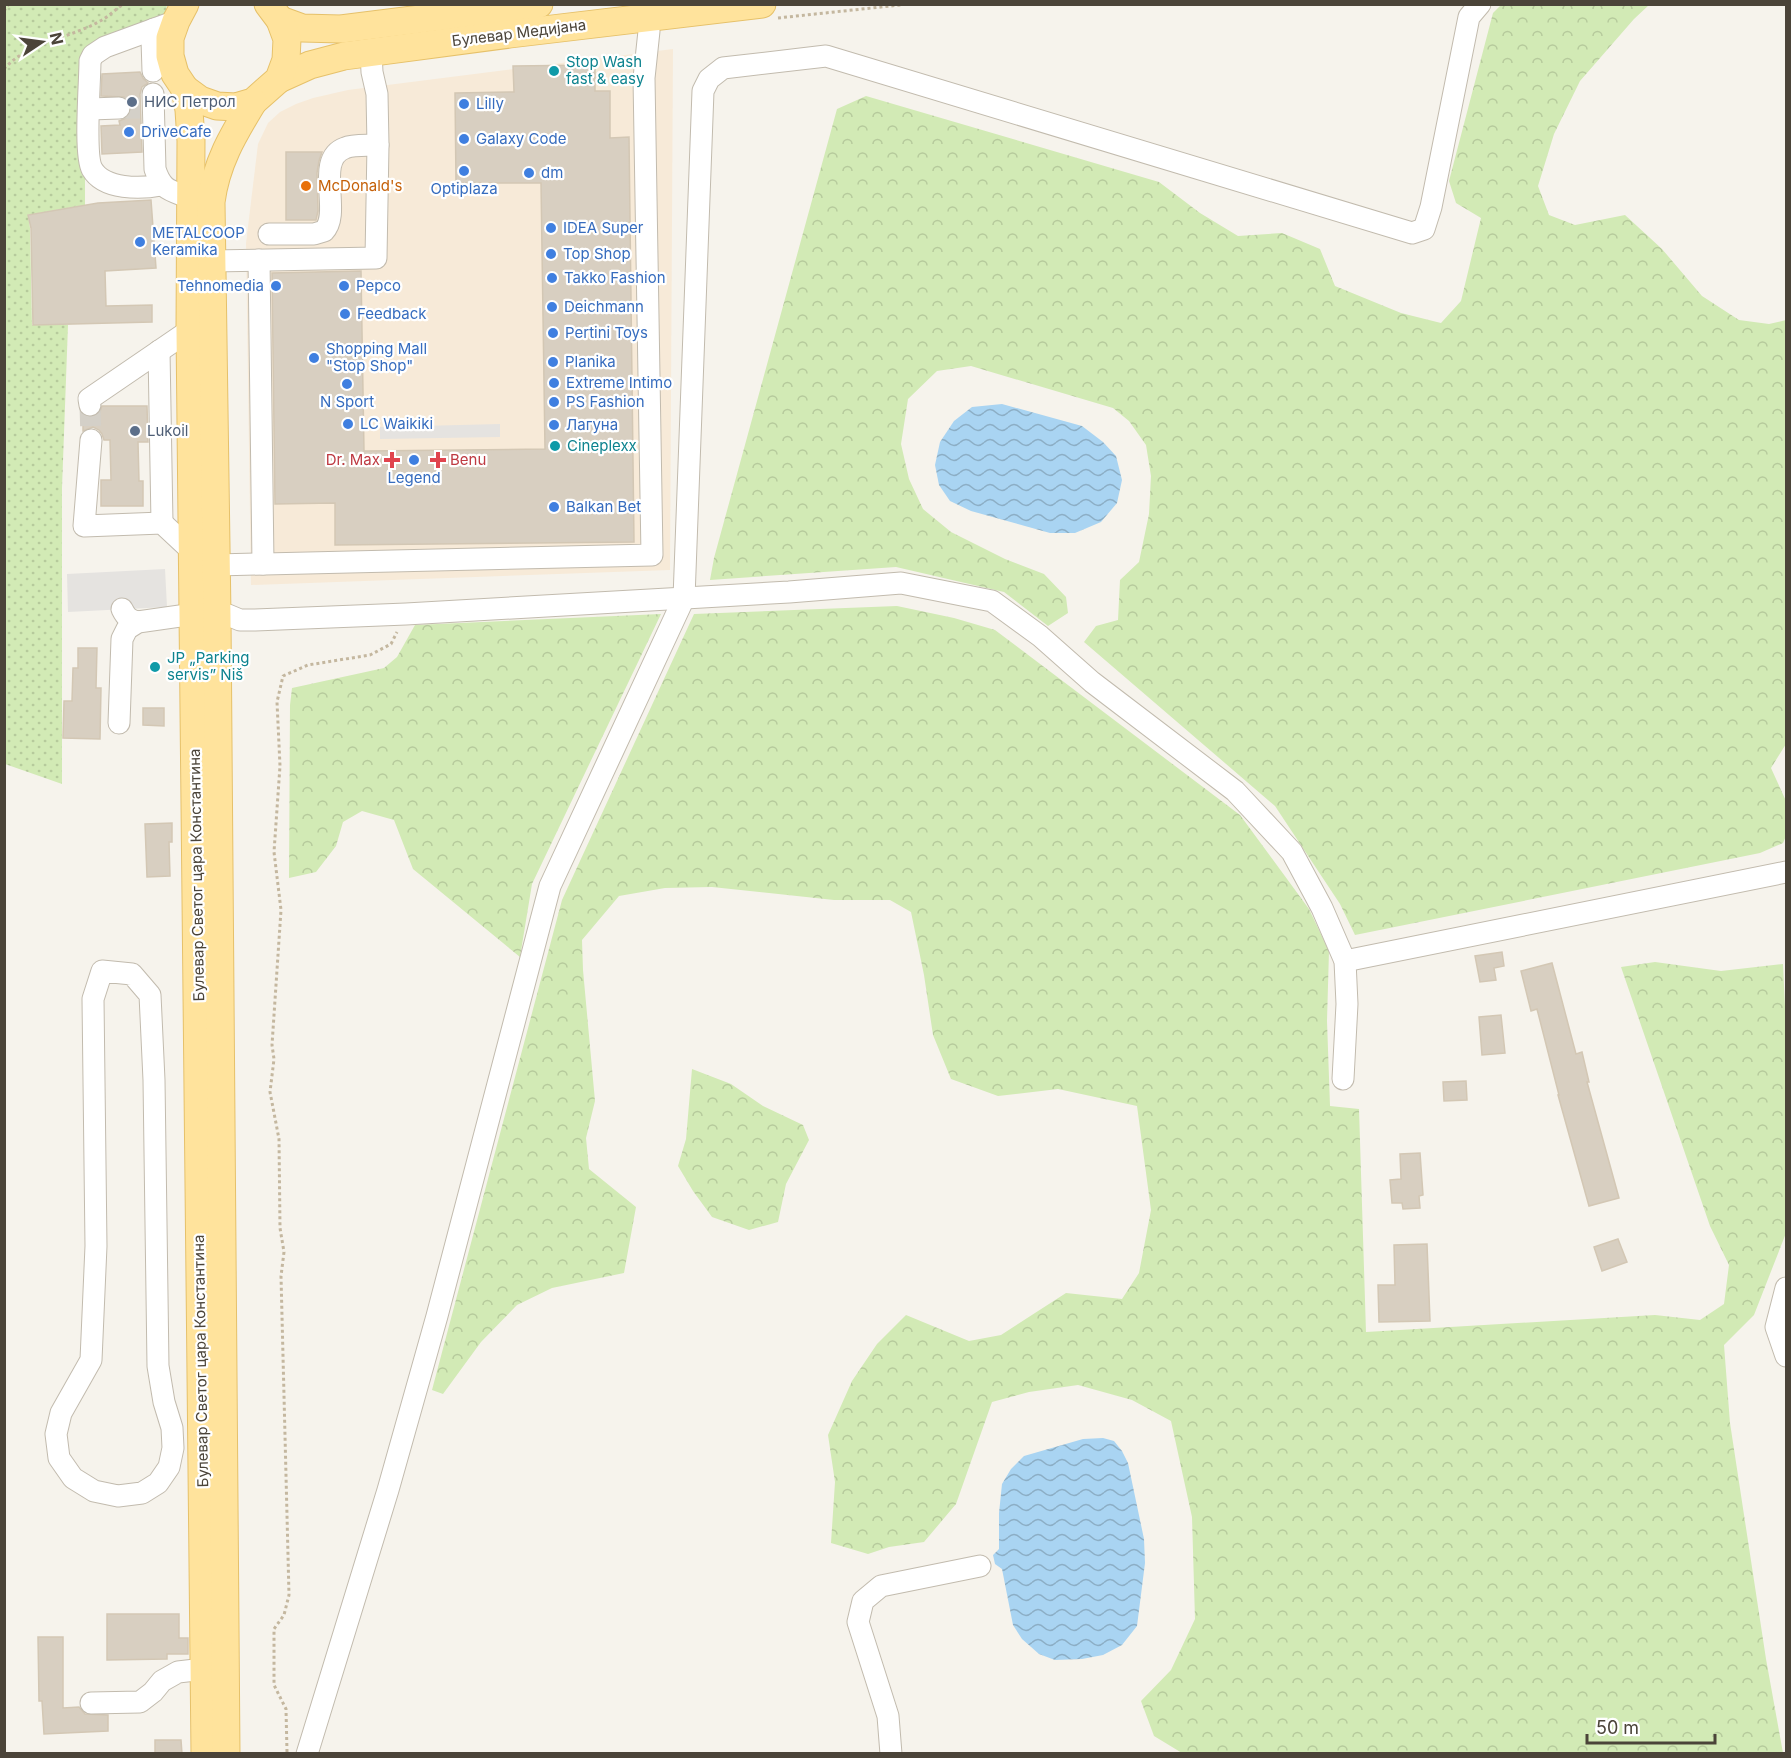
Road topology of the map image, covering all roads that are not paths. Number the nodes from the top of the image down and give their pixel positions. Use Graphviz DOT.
graph roads {
  1 [pos="539,4"];
  2 [pos="1480,4"];
  3 [pos="770,11"];
  4 [pos="274,12"];
  5 [pos="178,14"];
  6 [pos="646,18"];
  7 [pos="371,52"];
  8 [pos="153,71"];
  9 [pos="279,79"];
  10 [pos="185,89"];
  11 [pos="254,102"];
  12 [pos="150,103"];
  13 [pos="119,108"];
  14 [pos="90,109"];
  15 [pos="378,145"];
  16 [pos="161,185"];
  17 [pos="190,198"];
  18 [pos="269,234"];
  19 [pos="259,260"];
  20 [pos="212,261"];
  21 [pos="190,330"];
  22 [pos="159,351"];
  23 [pos="90,405"];
  24 [pos="91,440"];
  25 [pos="162,523"];
  26 [pos="192,551"];
  27 [pos="263,564"];
  28 [pos="216,565"];
  29 [pos="684,598"];
  30 [pos="205,615"];
  31 [pos="119,723"];
  32 [pos="1786,872"];
  33 [pos="1345,961"];
  34 [pos="132,974"];
  35 [pos="1343,1079"];
  36 [pos="1786,1288"];
  37 [pos="1786,1356"];
  38 [pos="980,1566"];
  39 [pos="204,1669"];
  40 [pos="91,1703"];
  41 [pos="205,1754"];
  42 [pos="226,1754"];
  43 [pos="307,1754"];
  44 [pos="891,1754"];
  1 -- 4 [label="main road, Булевар Медијана"];
  2 -- 29 [label="lane"];
  3 -- 6 [label="main road, Булевар Медијана"];
  4 -- 9 [label="main road"];
  5 -- 8 [label="lane"];
  5 -- 10 [label="main road, Булевар Светог цара Константина"];
  5 -- 14 [label="lane"];
  6 -- 7 [label="main road, Булевар Медијана"];
  6 -- 27 [label="lane"];
  7 -- 9 [label="main road, Булевар Медијана"];
  7 -- 15 [label="lane"];
  9 -- 11 [label="main road, Булевар Светог цара Константина"];
  10 -- 11 [label="main road"];
  10 -- 17 [label="main road, Булевар Светог цара Константина"];
  11 -- 20 [label="main road, Булевар Светог цара Константина"];
  12 -- 16 [label="lane"];
  13 -- 14 [label="lane"];
  14 -- 16 [label="lane"];
  15 -- 18 [label="lane"];
  15 -- 19 [label="lane"];
  16 -- 17 [label="lane"];
  17 -- 21 [label="main road, Булевар Светог цара Константина"];
  19 -- 20 [label="lane"];
  19 -- 27 [label="lane"];
  20 -- 28 [label="main road, Булевар Светог цара Константина"];
  21 -- 22 [label="lane"];
  21 -- 26 [label="main road, Булевар Светог цара Константина"];
  22 -- 23 [label="lane"];
  22 -- 25 [label="lane"];
  24 -- 25 [label="lane"];
  25 -- 26 [label="lane"];
  26 -- 30 [label="main road, Булевар Светог цара Константина"];
  27 -- 28 [label="lane"];
  28 -- 30 [label="main road, Булевар Светог цара Константина"];
  29 -- 30 [label="lane"];
  29 -- 33 [label="lane"];
  29 -- 43 [label="lane"];
  30 -- 31 [label="lane"];
  30 -- 39 [label="main road, Булевар Светог цара Константина"];
  30 -- 42 [label="main road, Булевар Светог цара Константина"];
  32 -- 33 [label="lane"];
  33 -- 35 [label="lane"];
  34 -- 34 [label="lane"];
  36 -- 37 [label="lane"];
  38 -- 44 [label="lane"];
  39 -- 40 [label="lane"];
  39 -- 41 [label="main road, Булевар Светог цара Константина"];
}
